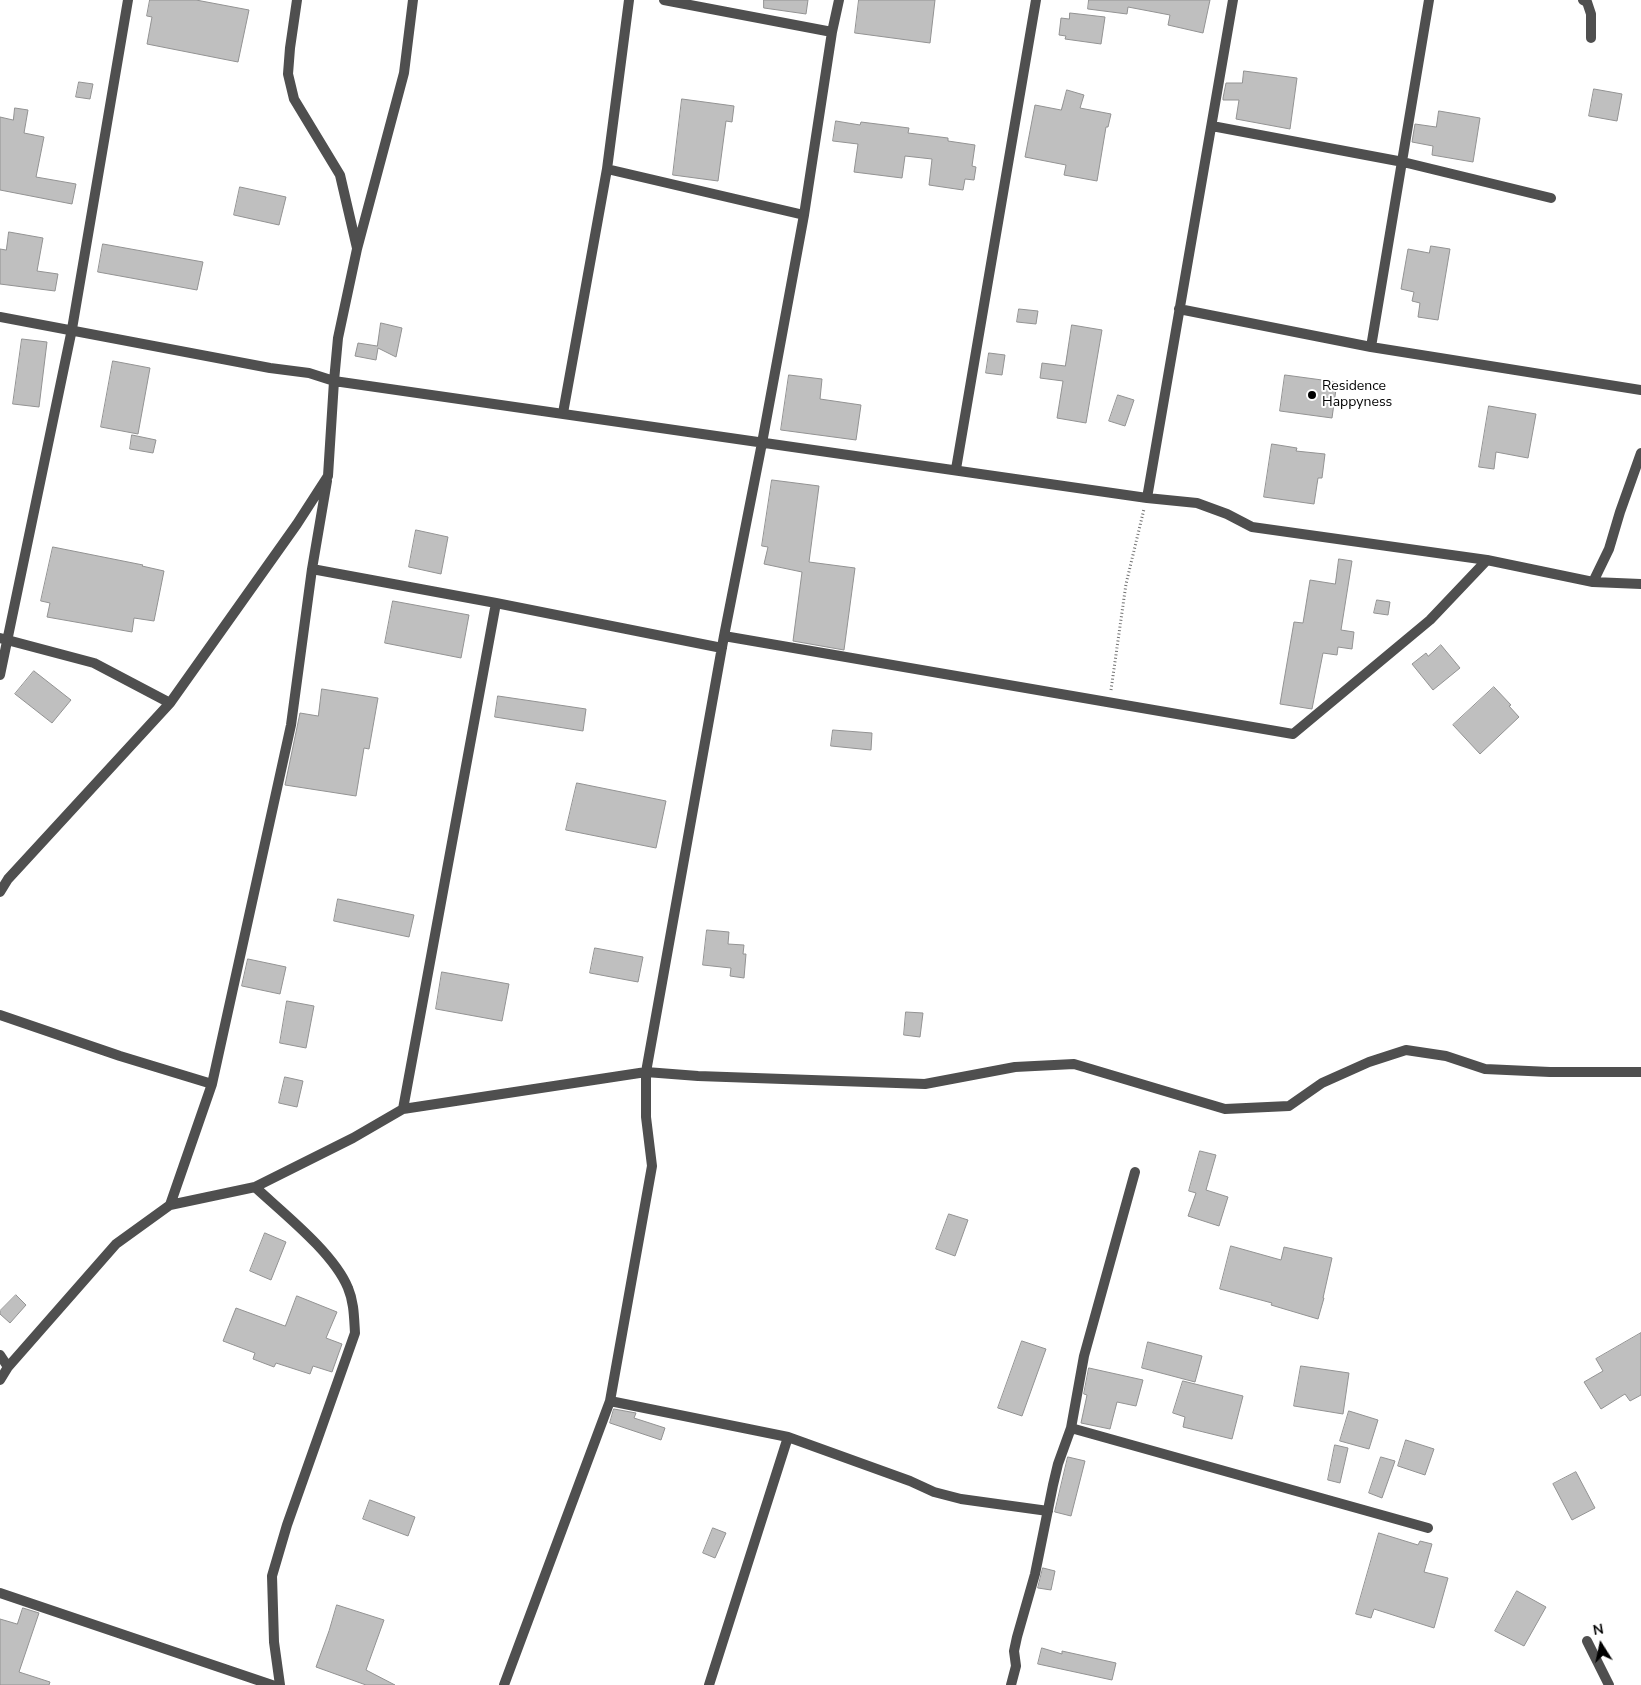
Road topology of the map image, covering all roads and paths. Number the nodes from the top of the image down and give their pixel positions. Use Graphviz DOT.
graph roads {
  1 [pos="128,0"];
  2 [pos="297,0"];
  3 [pos="413,0"];
  4 [pos="629,0"];
  5 [pos="664,0"];
  6 [pos="840,0"];
  7 [pos="1036,0"];
  8 [pos="1234,0"];
  9 [pos="1429,0"];
  10 [pos="1583,0"];
  11 [pos="832,32"];
  12 [pos="1591,38"];
  13 [pos="1212,126"];
  14 [pos="1403,162"];
  15 [pos="607,169"];
  16 [pos="1551,198"];
  17 [pos="804,215"];
  18 [pos="357,249"];
  19 [pos="1179,309"];
  20 [pos="0,317"];
  21 [pos="72,329"];
  22 [pos="1371,347"];
  23 [pos="334,381"];
  24 [pos="1641,390"];
  25 [pos="563,413"];
  26 [pos="762,443"];
  27 [pos="1641,453"];
  28 [pos="956,469"];
  29 [pos="328,476"];
  30 [pos="1147,498"];
  31 [pos="1487,560"];
  32 [pos="312,569"];
  33 [pos="1592,582"];
  34 [pos="1641,584"];
  35 [pos="496,603"];
  36 [pos="724,636"];
  37 [pos="3,639"];
  38 [pos="722,648"];
  39 [pos="0,675"];
  40 [pos="170,703"];
  41 [pos="1109,703"];
  42 [pos="0,892"];
  43 [pos="0,1015"];
  44 [pos="646,1072"];
  45 [pos="1641,1072"];
  46 [pos="212,1084"];
  47 [pos="403,1109"];
  48 [pos="1135,1172"];
  49 [pos="255,1187"];
  50 [pos="170,1205"];
  51 [pos="0,1355"];
  52 [pos="8,1366"];
  53 [pos="0,1380"];
  54 [pos="610,1401"];
  55 [pos="1071,1428"];
  56 [pos="788,1437"];
  57 [pos="1048,1511"];
  58 [pos="1428,1528"];
  59 [pos="0,1592"];
  60 [pos="1586,1641"];
  61 [pos="242,1680"];
  62 [pos="272,1685"];
  63 [pos="280,1685"];
  64 [pos="504,1685"];
  65 [pos="709,1685"];
  66 [pos="1011,1685"];
  67 [pos="1609,1685"];
  1 -- 21 [label="street"];
  2 -- 18 [label="street"];
  3 -- 18 [label="street"];
  4 -- 15 [label="street"];
  5 -- 11 [label="street"];
  6 -- 11 [label="street"];
  7 -- 28 [label="street"];
  8 -- 13 [label="street"];
  9 -- 14 [label="street"];
  10 -- 12 [label="street"];
  11 -- 17 [label="street"];
  13 -- 14 [label="street"];
  13 -- 19 [label="street"];
  14 -- 16 [label="street"];
  14 -- 22 [label="street"];
  15 -- 17 [label="street"];
  15 -- 25 [label="street"];
  17 -- 26 [label="street"];
  18 -- 23 [label="street"];
  19 -- 22 [label="street"];
  19 -- 30 [label="street"];
  20 -- 21 [label="street"];
  21 -- 23 [label="street"];
  21 -- 37 [label="street"];
  22 -- 24 [label="street"];
  23 -- 25 [label="street"];
  23 -- 29 [label="street"];
  25 -- 26 [label="street"];
  26 -- 28 [label="street"];
  26 -- 36 [label="street"];
  27 -- 33 [label="street"];
  28 -- 30 [label="street"];
  29 -- 32 [label="street"];
  29 -- 40 [label="street"];
  30 -- 31 [label="street"];
  30 -- 41 [label="path"];
  31 -- 33 [label="street"];
  31 -- 41 [label="street"];
  32 -- 35 [label="street"];
  32 -- 46 [label="street"];
  33 -- 34 [label="street"];
  35 -- 38 [label="street"];
  35 -- 47 [label="street"];
  36 -- 38 [label="street"];
  36 -- 41 [label="street"];
  37 -- 39 [label="street"];
  37 -- 40 [label="street"];
  38 -- 44 [label="street"];
  40 -- 42 [label="street"];
  43 -- 46 [label="street"];
  44 -- 45 [label="street"];
  44 -- 47 [label="street"];
  44 -- 54 [label="street"];
  46 -- 50 [label="street"];
  47 -- 49 [label="street"];
  48 -- 55 [label="street"];
  49 -- 50 [label="street"];
  49 -- 63 [label="street"];
  50 -- 52 [label="street"];
  51 -- 52 [label="street"];
  52 -- 53 [label="street"];
  54 -- 56 [label="street"];
  54 -- 64 [label="street"];
  55 -- 57 [label="street"];
  55 -- 58 [label="street"];
  56 -- 57 [label="street"];
  56 -- 65 [label="street"];
  57 -- 66 [label="street"];
  59 -- 61 [label="street"];
  60 -- 67 [label="street"];
  61 -- 62 [label="street"];
}
